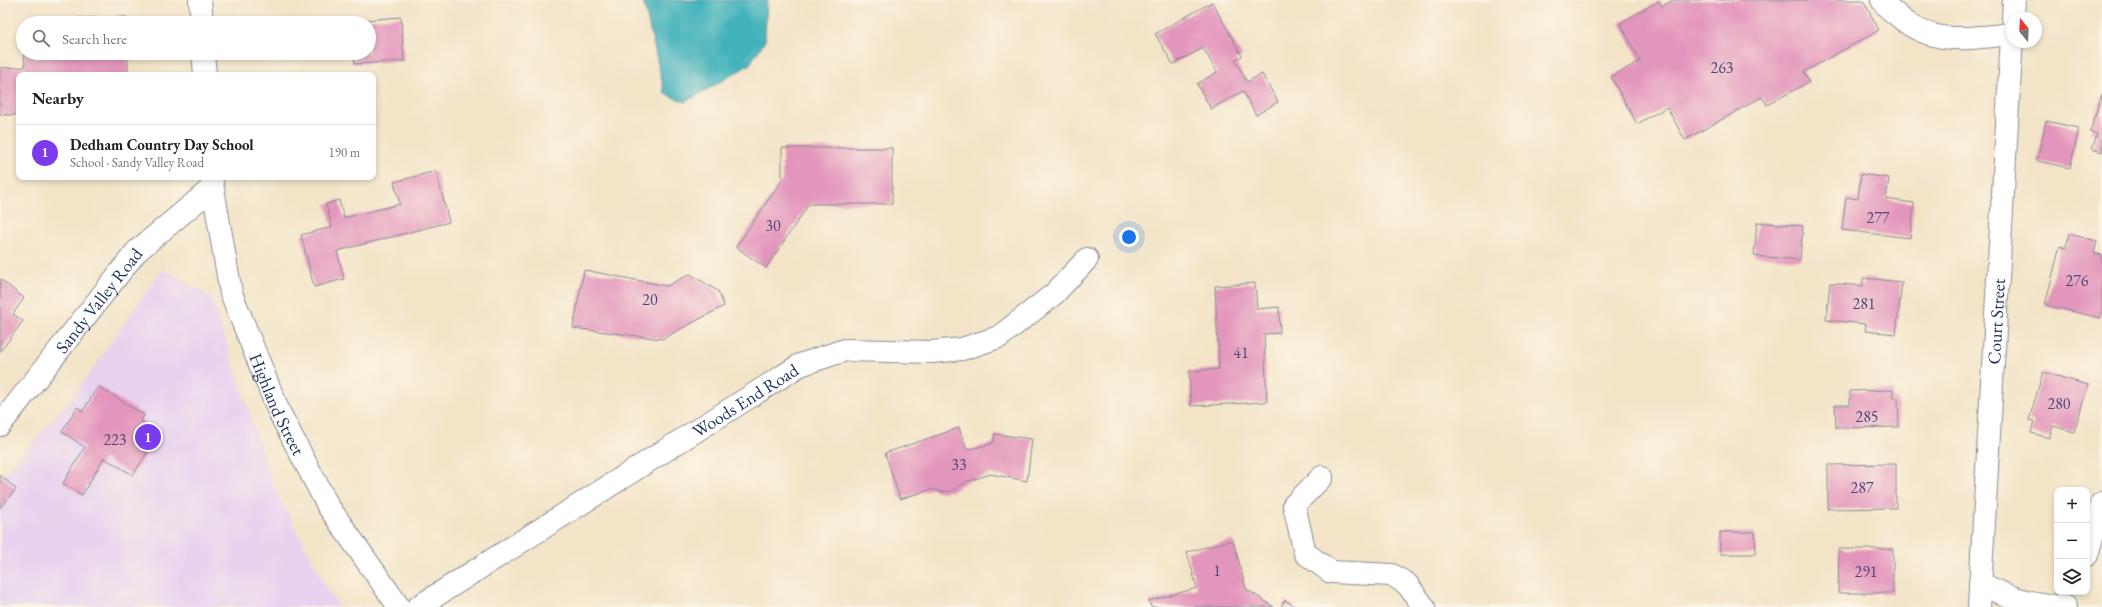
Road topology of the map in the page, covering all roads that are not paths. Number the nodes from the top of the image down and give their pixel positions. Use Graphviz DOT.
graph roads {
  1 [pos="200,0"];
  2 [pos="1882,0"];
  3 [pos="2014,0"];
  4 [pos="2013,12"];
  5 [pos="201,16"];
  6 [pos="2006,36"];
  7 [pos="2011,48"];
  8 [pos="204,60"];
  9 [pos="205,72"];
  10 [pos="211,183"];
  11 [pos="1088,259"];
  12 [pos="0,425"];
  13 [pos="1322,477"];
  14 [pos="2102,503"];
  15 [pos="2090,545"];
  16 [pos="1980,583"];
  17 [pos="2075,595"];
  18 [pos="398,607"];
  19 [pos="418,607"];
  20 [pos="1424,607"];
  21 [pos="1979,607"];
  22 [pos="2066,607"];
  23 [pos="2072,607"];
  1 -- 5 [label="street"];
  2 -- 6 [label="street"];
  3 -- 4 [label="street"];
  7 -- 16 [label="street, Court Street"];
  8 -- 9 [label="street"];
  10 -- 12 [label="street, Sandy Valley Road"];
  10 -- 18 [label="street, Highland Street"];
  11 -- 19 [label="street, Woods End Road"];
  13 -- 20 [label="street"];
  14 -- 15 [label="street"];
  16 -- 21 [label="street, Court Street"];
  16 -- 22 [label="street"];
  17 -- 23 [label="street"];
}
